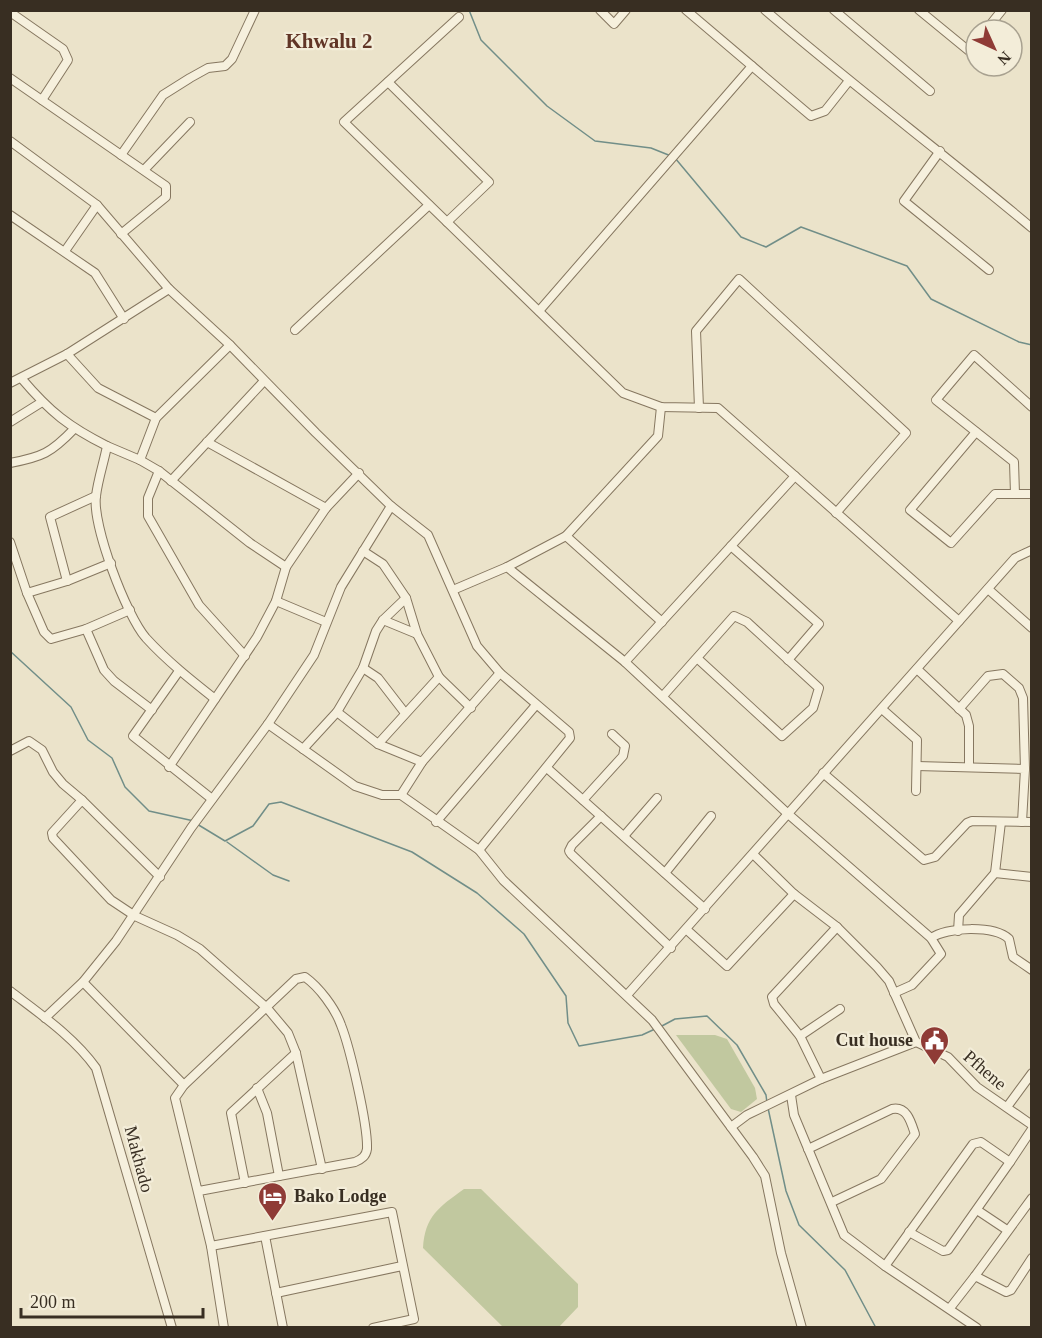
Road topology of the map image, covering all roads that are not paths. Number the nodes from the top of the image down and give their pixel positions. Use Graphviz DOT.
graph roads {
  1 [pos="255,10"];
  2 [pos="600,10"];
  3 [pos="626,10"];
  4 [pos="686,10"];
  5 [pos="765,10"];
  6 [pos="919,10"];
  7 [pos="834,11"];
  8 [pos="10,12"];
  9 [pos="459,17"];
  10 [pos="964,47"];
  11 [pos="752,66"];
  12 [pos="10,78"];
  13 [pos="388,82"];
  14 [pos="848,82"];
  15 [pos="930,91"];
  16 [pos="42,100"];
  17 [pos="190,122"];
  18 [pos="10,141"];
  19 [pos="940,151"];
  20 [pos="122,155"];
  21 [pos="144,170"];
  22 [pos="97,205"];
  23 [pos="429,205"];
  24 [pos="10,215"];
  25 [pos="447,222"];
  26 [pos="1032,228"];
  27 [pos="121,234"];
  28 [pos="65,251"];
  29 [pos="988,270"];
  30 [pos="169,289"];
  31 [pos="539,311"];
  32 [pos="124,319"];
  33 [pos="295,330"];
  34 [pos="230,345"];
  35 [pos="67,354"];
  36 [pos="22,379"];
  37 [pos="264,381"];
  38 [pos="10,383"];
  39 [pos="42,402"];
  40 [pos="661,407"];
  41 [pos="1032,407"];
  42 [pos="699,408"];
  43 [pos="156,418"];
  44 [pos="10,422"];
  45 [pos="74,429"];
  46 [pos="976,432"];
  47 [pos="207,442"];
  48 [pos="107,446"];
  49 [pos="140,460"];
  50 [pos="10,463"];
  51 [pos="159,471"];
  52 [pos="358,473"];
  53 [pos="795,476"];
  54 [pos="171,481"];
  55 [pos="1015,494"];
  56 [pos="1032,494"];
  57 [pos="96,496"];
  58 [pos="391,506"];
  59 [pos="326,508"];
  60 [pos="836,513"];
  61 [pos="566,536"];
  62 [pos="10,542"];
  63 [pos="731,546"];
  64 [pos="1032,550"];
  65 [pos="363,551"];
  66 [pos="111,563"];
  67 [pos="286,567"];
  68 [pos="507,567"];
  69 [pos="67,581"];
  70 [pos="988,588"];
  71 [pos="453,590"];
  72 [pos="27,593"];
  73 [pos="406,598"];
  74 [pos="276,601"];
  75 [pos="130,610"];
  76 [pos="383,620"];
  77 [pos="959,621"];
  78 [pos="326,622"];
  79 [pos="662,622"];
  80 [pos="1031,626"];
  81 [pos="86,629"];
  82 [pos="417,634"];
  83 [pos="245,656"];
  84 [pos="697,658"];
  85 [pos="788,660"];
  86 [pos="625,662"];
  87 [pos="363,668"];
  88 [pos="917,669"];
  89 [pos="179,671"];
  90 [pos="500,674"];
  91 [pos="439,677"];
  92 [pos="663,696"];
  93 [pos="216,699"];
  94 [pos="536,705"];
  95 [pos="471,708"];
  96 [pos="882,709"];
  97 [pos="958,709"];
  98 [pos="152,710"];
  99 [pos="337,712"];
  100 [pos="405,713"];
  101 [pos="268,724"];
  102 [pos="612,734"];
  103 [pos="378,744"];
  104 [pos="303,749"];
  105 [pos="10,751"];
  106 [pos="422,762"];
  107 [pos="917,766"];
  108 [pos="969,766"];
  109 [pos="169,767"];
  110 [pos="547,768"];
  111 [pos="1025,769"];
  112 [pos="823,773"];
  113 [pos="916,791"];
  114 [pos="401,795"];
  115 [pos="657,798"];
  116 [pos="212,799"];
  117 [pos="82,800"];
  118 [pos="583,800"];
  119 [pos="787,813"];
  120 [pos="601,816"];
  121 [pos="711,816"];
  122 [pos="436,822"];
  123 [pos="1001,822"];
  124 [pos="1022,822"];
  125 [pos="1032,822"];
  126 [pos="624,836"];
  127 [pos="479,850"];
  128 [pos="754,855"];
  129 [pos="665,873"];
  130 [pos="995,873"];
  131 [pos="160,877"];
  132 [pos="1032,877"];
  133 [pos="794,894"];
  134 [pos="705,909"];
  135 [pos="135,916"];
  136 [pos="837,927"];
  137 [pos="687,930"];
  138 [pos="958,931"];
  139 [pos="931,938"];
  140 [pos="671,948"];
  141 [pos="1032,970"];
  142 [pos="83,982"];
  143 [pos="10,991"];
  144 [pos="894,993"];
  145 [pos="627,995"];
  146 [pos="267,1008"];
  147 [pos="840,1009"];
  148 [pos="45,1018"];
  149 [pos="800,1036"];
  150 [pos="916,1042"];
  151 [pos="296,1053"];
  152 [pos="1032,1073"];
  153 [pos="821,1079"];
  154 [pos="184,1085"];
  155 [pos="257,1088"];
  156 [pos="791,1095"];
  157 [pos="1007,1107"];
  158 [pos="731,1127"];
  159 [pos="1032,1127"];
  160 [pos="808,1149"];
  161 [pos="1010,1162"];
  162 [pos="322,1169"];
  163 [pos="279,1176"];
  164 [pos="245,1183"];
  165 [pos="199,1191"];
  166 [pos="1032,1198"];
  167 [pos="832,1202"];
  168 [pos="977,1210"];
  169 [pos="1007,1230"];
  170 [pos="909,1232"];
  171 [pos="265,1236"];
  172 [pos="211,1246"];
  173 [pos="1031,1258"];
  174 [pos="402,1266"];
  175 [pos="885,1266"];
  176 [pos="975,1276"];
  177 [pos="276,1293"];
  178 [pos="950,1308"];
  179 [pos="415,1323"];
  180 [pos="172,1328"];
  181 [pos="224,1328"];
  182 [pos="283,1328"];
  183 [pos="373,1328"];
  184 [pos="802,1328"];
  185 [pos="976,1328"];
  1 -- 20 [label="street"];
  2 -- 3 [label="street"];
  4 -- 11 [label="street"];
  5 -- 14 [label="street"];
  6 -- 10 [label="street"];
  7 -- 15 [label="street"];
  8 -- 16 [label="street"];
  9 -- 13 [label="street"];
  11 -- 14 [label="street"];
  11 -- 31 [label="street"];
  12 -- 16 [label="street"];
  13 -- 23 [label="street"];
  13 -- 25 [label="street"];
  14 -- 19 [label="street"];
  16 -- 20 [label="street"];
  17 -- 21 [label="street"];
  18 -- 22 [label="street"];
  19 -- 26 [label="street"];
  19 -- 29 [label="street"];
  20 -- 21 [label="street"];
  21 -- 27 [label="street"];
  22 -- 27 [label="street"];
  22 -- 28 [label="street"];
  23 -- 25 [label="street"];
  23 -- 33 [label="street"];
  24 -- 28 [label="street"];
  25 -- 31 [label="street"];
  27 -- 30 [label="street"];
  28 -- 32 [label="street"];
  30 -- 32 [label="street"];
  30 -- 34 [label="street"];
  31 -- 40 [label="street"];
  32 -- 35 [label="street"];
  34 -- 37 [label="street"];
  34 -- 43 [label="street"];
  35 -- 36 [label="street"];
  35 -- 43 [label="street"];
  36 -- 38 [label="street"];
  36 -- 39 [label="street"];
  37 -- 47 [label="street"];
  37 -- 52 [label="street"];
  39 -- 44 [label="street"];
  39 -- 45 [label="street"];
  40 -- 42 [label="street"];
  40 -- 61 [label="street"];
  41 -- 46 [label="street"];
  42 -- 53 [label="street"];
  42 -- 60 [label="street"];
  43 -- 49 [label="street"];
  45 -- 48 [label="street"];
  45 -- 50 [label="street"];
  46 -- 55 [label="street"];
  46 -- 55 [label="street"];
  47 -- 54 [label="street"];
  47 -- 59 [label="street"];
  48 -- 49 [label="street"];
  48 -- 57 [label="street"];
  49 -- 51 [label="street"];
  51 -- 54 [label="street"];
  51 -- 83 [label="street"];
  52 -- 58 [label="street"];
  52 -- 59 [label="street"];
  53 -- 60 [label="street"];
  53 -- 63 [label="street"];
  54 -- 67 [label="street"];
  55 -- 56 [label="street"];
  57 -- 66 [label="street"];
  57 -- 69 [label="street"];
  58 -- 65 [label="street"];
  58 -- 71 [label="street"];
  59 -- 67 [label="street"];
  60 -- 77 [label="street"];
  61 -- 68 [label="street"];
  61 -- 79 [label="street"];
  62 -- 72 [label="street"];
  63 -- 79 [label="street"];
  63 -- 85 [label="street"];
  64 -- 70 [label="street"];
  65 -- 73 [label="street"];
  65 -- 78 [label="street"];
  66 -- 69 [label="street"];
  66 -- 75 [label="street"];
  67 -- 74 [label="street"];
  68 -- 71 [label="street"];
  68 -- 86 [label="street"];
  69 -- 72 [label="street"];
  70 -- 77 [label="street"];
  70 -- 80 [label="street"];
  71 -- 90 [label="street"];
  72 -- 81 [label="street"];
  73 -- 76 [label="street"];
  73 -- 82 [label="street"];
  74 -- 78 [label="street"];
  74 -- 83 [label="street"];
  75 -- 81 [label="street"];
  75 -- 89 [label="street"];
  76 -- 82 [label="street"];
  76 -- 87 [label="street"];
  77 -- 88 [label="street"];
  78 -- 101 [label="street"];
  79 -- 86 [label="street"];
  81 -- 98 [label="street"];
  82 -- 91 [label="street"];
  83 -- 93 [label="street"];
  84 -- 85 [label="street"];
  84 -- 85 [label="street"];
  84 -- 92 [label="street"];
  86 -- 92 [label="street"];
  87 -- 99 [label="street"];
  87 -- 100 [label="street"];
  88 -- 96 [label="street"];
  88 -- 97 [label="street"];
  89 -- 93 [label="street"];
  89 -- 98 [label="street"];
  90 -- 94 [label="street"];
  90 -- 95 [label="street"];
  91 -- 95 [label="street"];
  91 -- 100 [label="street"];
  92 -- 119 [label="street"];
  93 -- 109 [label="street"];
  94 -- 110 [label="street"];
  94 -- 122 [label="street"];
  95 -- 106 [label="street"];
  96 -- 107 [label="street"];
  96 -- 112 [label="street"];
  97 -- 108 [label="street"];
  97 -- 111 [label="street"];
  98 -- 109 [label="street"];
  99 -- 103 [label="street"];
  99 -- 104 [label="street"];
  100 -- 103 [label="street"];
  101 -- 104 [label="street"];
  101 -- 116 [label="street"];
  102 -- 118 [label="street"];
  103 -- 106 [label="street"];
  104 -- 114 [label="street"];
  105 -- 117 [label="street"];
  106 -- 114 [label="street"];
  107 -- 108 [label="street"];
  107 -- 113 [label="street"];
  108 -- 111 [label="street"];
  109 -- 116 [label="street"];
  110 -- 118 [label="street"];
  110 -- 127 [label="street"];
  111 -- 124 [label="street"];
  112 -- 119 [label="street"];
  112 -- 123 [label="street"];
  114 -- 122 [label="street"];
  115 -- 126 [label="street"];
  116 -- 131 [label="street"];
  117 -- 131 [label="street"];
  117 -- 135 [label="street"];
  118 -- 120 [label="street"];
  119 -- 128 [label="street"];
  119 -- 139 [label="street"];
  120 -- 126 [label="street"];
  120 -- 140 [label="street"];
  121 -- 129 [label="street"];
  122 -- 127 [label="street"];
  123 -- 124 [label="street"];
  123 -- 130 [label="street"];
  124 -- 125 [label="street"];
  126 -- 129 [label="street"];
  127 -- 145 [label="street"];
  128 -- 133 [label="street"];
  128 -- 134 [label="street"];
  129 -- 134 [label="street"];
  130 -- 132 [label="street"];
  130 -- 138 [label="street"];
  131 -- 135 [label="street"];
  133 -- 136 [label="street"];
  133 -- 137 [label="street"];
  134 -- 137 [label="street"];
  135 -- 142 [label="street"];
  135 -- 146 [label="street"];
  136 -- 144 [label="street"];
  136 -- 149 [label="street"];
  137 -- 140 [label="street"];
  138 -- 139 [label="street"];
  138 -- 141 [label="street"];
  139 -- 144 [label="street"];
  140 -- 145 [label="street"];
  142 -- 148 [label="street"];
  142 -- 154 [label="street"];
  143 -- 148 [label="street, Makhado"];
  144 -- 150 [label="street"];
  145 -- 158 [label="street"];
  146 -- 151 [label="street"];
  146 -- 154 [label="street"];
  146 -- 162 [label="street"];
  147 -- 149 [label="street"];
  148 -- 180 [label="street, Makhado"];
  149 -- 153 [label="street"];
  150 -- 153 [label="street"];
  150 -- 157 [label="street, Pfhene"];
  151 -- 155 [label="street"];
  151 -- 162 [label="street"];
  152 -- 157 [label="street"];
  153 -- 156 [label="street"];
  154 -- 165 [label="street"];
  155 -- 163 [label="street"];
  155 -- 164 [label="street"];
  156 -- 158 [label="street"];
  156 -- 160 [label="street"];
  157 -- 159 [label="street, Pfhene"];
  158 -- 184 [label="street"];
  159 -- 161 [label="street"];
  160 -- 167 [label="street"];
  160 -- 167 [label="street"];
  161 -- 168 [label="street"];
  161 -- 170 [label="street"];
  162 -- 163 [label="street"];
  163 -- 164 [label="street"];
  164 -- 165 [label="street"];
  165 -- 172 [label="street"];
  166 -- 169 [label="street"];
  167 -- 175 [label="street"];
  168 -- 169 [label="street"];
  168 -- 170 [label="street"];
  169 -- 176 [label="street"];
  170 -- 175 [label="street"];
  171 -- 172 [label="street"];
  171 -- 174 [label="street"];
  171 -- 177 [label="street"];
  172 -- 181 [label="street"];
  173 -- 176 [label="street"];
  174 -- 177 [label="street"];
  174 -- 179 [label="street"];
  175 -- 178 [label="street"];
  176 -- 178 [label="street"];
  177 -- 182 [label="street"];
  178 -- 185 [label="street"];
  179 -- 183 [label="street"];
}
